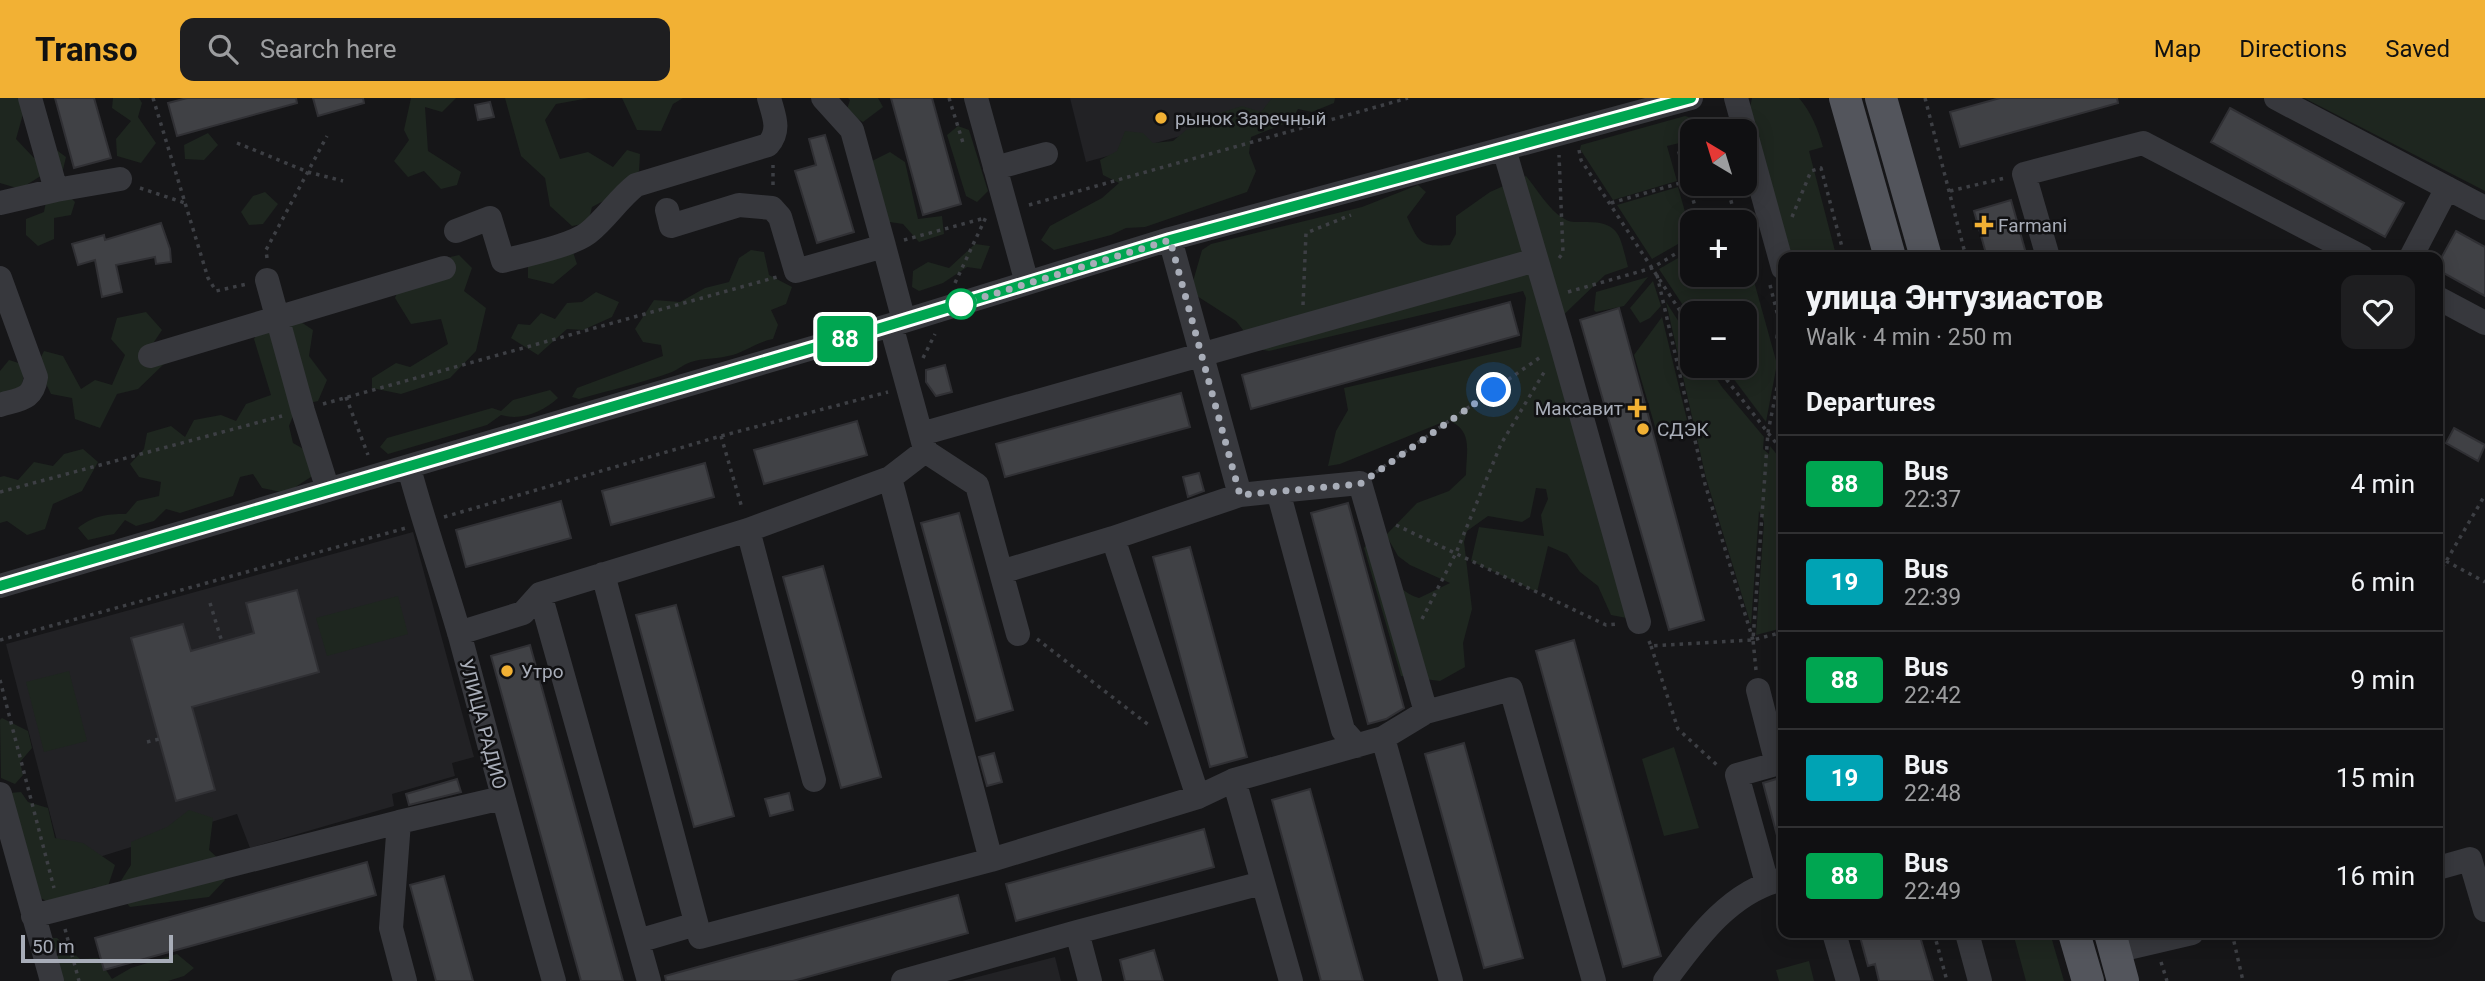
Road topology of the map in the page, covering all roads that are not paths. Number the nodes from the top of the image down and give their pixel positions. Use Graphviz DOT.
graph roads {
  1 [pos="30,98"];
  2 [pos="769,98"];
  3 [pos="823,98"];
  4 [pos="976,98"];
  5 [pos="1691,98"];
  6 [pos="1736,98"];
  7 [pos="1845,98"];
  8 [pos="1881,98"];
  9 [pos="2276,98"];
  10 [pos="1504,149"];
  11 [pos="1046,154"];
  12 [pos="995,168"];
  13 [pos="120,179"];
  14 [pos="2447,188"];
  15 [pos="56,190"];
  16 [pos="0,203"];
  17 [pos="2485,208"];
  18 [pos="667,210"];
  19 [pos="456,231"];
  20 [pos="1170,240"];
  21 [pos="884,246"];
  22 [pos="1779,252"];
  23 [pos="1889,252"];
  24 [pos="1925,252"];
  25 [pos="2047,252"];
  26 [pos="2352,252"];
  27 [pos="2414,252"];
  28 [pos="444,268"];
  29 [pos="0,278"];
  30 [pos="1542,279"];
  31 [pos="267,280"];
  32 [pos="1027,283"];
  33 [pos="2443,301"];
  34 [pos="276,318"];
  35 [pos="897,323"];
  36 [pos="2485,324"];
  37 [pos="1202,353"];
  38 [pos="150,356"];
  39 [pos="0,405"];
  40 [pos="923,442"];
  41 [pos="409,467"];
  42 [pos="890,478"];
  43 [pos="328,491"];
  44 [pos="1278,491"];
  45 [pos="1240,495"];
  46 [pos="748,530"];
  47 [pos="1114,538"];
  48 [pos="1001,572"];
  49 [pos="603,574"];
  50 [pos="0,586"];
  51 [pos="540,594"];
  52 [pos="1639,622"];
  53 [pos="459,634"];
  54 [pos="1018,634"];
  55 [pos="1758,690"];
  56 [pos="1426,712"];
  57 [pos="1383,738"];
  58 [pos="1357,746"];
  59 [pos="1778,756"];
  60 [pos="1778,764"];
  61 [pos="814,780"];
  62 [pos="1234,780"];
  63 [pos="0,794"];
  64 [pos="502,797"];
  65 [pos="1198,797"];
  66 [pos="399,822"];
  67 [pos="991,860"];
  68 [pos="2443,866"];
  69 [pos="1775,881"];
  70 [pos="1262,883"];
  71 [pos="2485,910"];
  72 [pos="33,916"];
  73 [pos="696,924"];
  74 [pos="1077,932"];
  75 [pos="1835,938"];
  76 [pos="1968,938"];
  77 [pos="2075,938"];
  78 [pos="2175,938"];
  79 [pos="638,941"];
  80 [pos="2116,955"];
  81 [pos="52,981"];
  82 [pos="405,981"];
  83 [pos="554,981"];
  84 [pos="649,981"];
  85 [pos="903,981"];
  86 [pos="1090,981"];
  87 [pos="1291,981"];
  88 [pos="1451,981"];
  89 [pos="1594,981"];
  90 [pos="1665,981"];
  91 [pos="1848,981"];
  92 [pos="1980,981"];
  93 [pos="2088,981"];
  1 -- 15 [label="street"];
  2 -- 19 [label="street"];
  3 -- 21 [label="street"];
  4 -- 12 [label="street"];
  5 -- 10 [label="street"];
  6 -- 22 [label="street"];
  7 -- 23 [label="main road"];
  8 -- 24 [label="main road"];
  9 -- 14 [label="street"];
  10 -- 20 [label="street"];
  10 -- 30 [label="street"];
  11 -- 12 [label="street"];
  12 -- 32 [label="street"];
  13 -- 15 [label="street"];
  14 -- 17 [label="street"];
  14 -- 27 [label="street"];
  15 -- 16 [label="street"];
  18 -- 21 [label="street"];
  20 -- 32 [label="street"];
  20 -- 37 [label="street"];
  21 -- 35 [label="street"];
  25 -- 26 [label="street"];
  28 -- 34 [label="street"];
  29 -- 39 [label="street"];
  30 -- 37 [label="street"];
  30 -- 52 [label="street"];
  31 -- 34 [label="street"];
  32 -- 35 [label="street"];
  33 -- 36 [label="street"];
  34 -- 38 [label="street"];
  34 -- 43 [label="street"];
  35 -- 40 [label="street"];
  35 -- 41 [label="street"];
  37 -- 40 [label="street"];
  37 -- 45 [label="street"];
  40 -- 42 [label="street"];
  40 -- 48 [label="street"];
  41 -- 43 [label="street"];
  41 -- 53 [label="street, УЛИЦА РАДИО"];
  42 -- 46 [label="street"];
  42 -- 67 [label="street"];
  43 -- 50 [label="street"];
  44 -- 45 [label="street"];
  44 -- 56 [label="street"];
  44 -- 58 [label="street"];
  45 -- 47 [label="street"];
  46 -- 49 [label="street"];
  46 -- 61 [label="street"];
  47 -- 48 [label="street"];
  47 -- 65 [label="street"];
  48 -- 54 [label="street"];
  49 -- 51 [label="street"];
  49 -- 73 [label="street"];
  51 -- 53 [label="street"];
  51 -- 79 [label="street"];
  53 -- 64 [label="street, УЛИЦА РАДИО"];
  55 -- 59 [label="street"];
  56 -- 57 [label="street"];
  56 -- 89 [label="street"];
  57 -- 58 [label="street"];
  57 -- 88 [label="street"];
  58 -- 62 [label="street"];
  60 -- 69 [label="street"];
  62 -- 65 [label="street"];
  62 -- 70 [label="street"];
  63 -- 72 [label="street"];
  64 -- 66 [label="street"];
  64 -- 83 [label="street, УЛИЦА РАДИО"];
  65 -- 67 [label="street"];
  66 -- 72 [label="street"];
  66 -- 82 [label="street"];
  67 -- 73 [label="street"];
  68 -- 71 [label="street"];
  69 -- 90 [label="street"];
  70 -- 74 [label="street"];
  70 -- 87 [label="street"];
  72 -- 81 [label="street"];
  73 -- 79 [label="street"];
  74 -- 85 [label="street"];
  74 -- 86 [label="street"];
  75 -- 91 [label="street"];
  76 -- 92 [label="street"];
  77 -- 93 [label="main road"];
  78 -- 80 [label="street"];
  79 -- 84 [label="street"];
}
